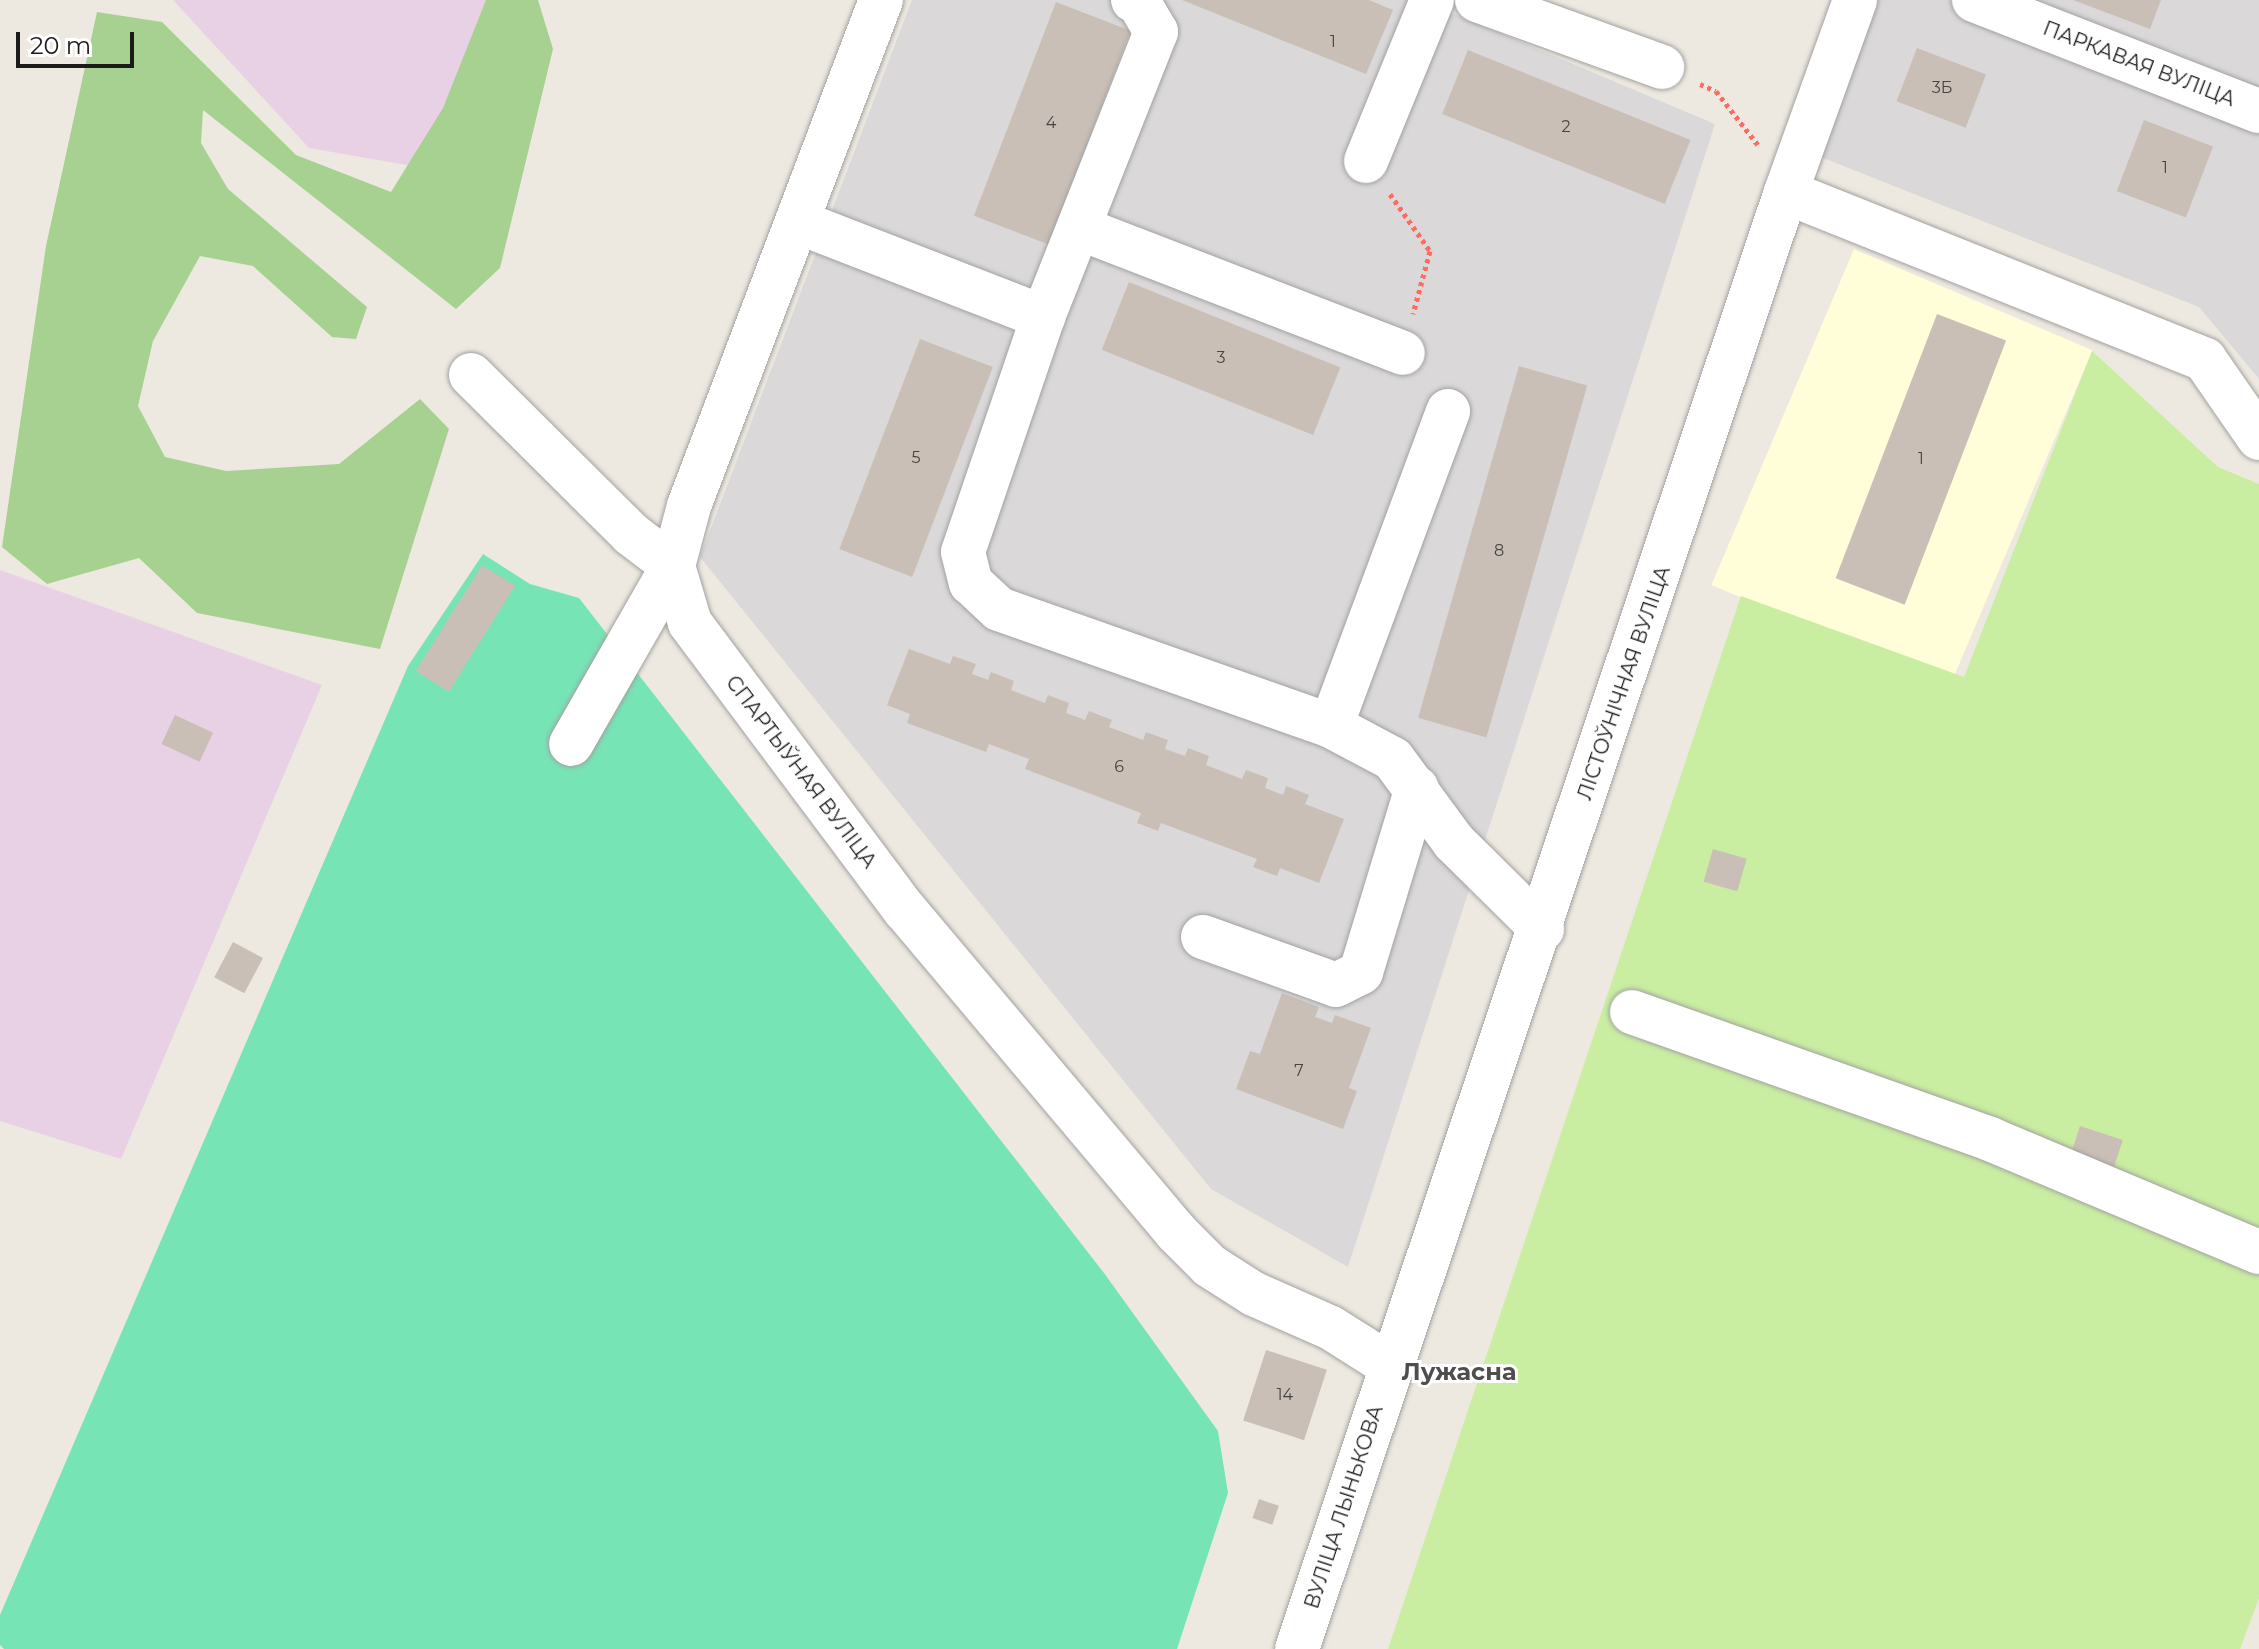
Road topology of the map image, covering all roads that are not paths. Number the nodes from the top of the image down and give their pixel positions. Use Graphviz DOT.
graph roads {
  1 [pos="881,0"];
  2 [pos="1133,0"];
  3 [pos="1432,0"];
  4 [pos="1477,0"];
  5 [pos="1855,0"];
  6 [pos="1974,0"];
  7 [pos="1662,67"];
  8 [pos="2259,111"];
  9 [pos="1366,161"];
  10 [pos="1786,192"];
  11 [pos="798,222"];
  12 [pos="1079,228"];
  13 [pos="1043,317"];
  14 [pos="1403,353"];
  15 [pos="471,375"];
  16 [pos="1448,411"];
  17 [pos="2259,438"];
  18 [pos="673,566"];
  19 [pos="1331,726"];
  20 [pos="571,744"];
  21 [pos="1417,788"];
  22 [pos="1542,929"];
  23 [pos="1203,937"];
  24 [pos="1632,1012"];
  25 [pos="2259,1252"];
  26 [pos="1391,1366"];
  27 [pos="1297,1649"];
  1 -- 11 [label="street"];
  2 -- 12 [label="street"];
  3 -- 9 [label="street"];
  4 -- 7 [label="street"];
  5 -- 10 [label="street, ЛІСТОЎНІЧНАЯ ВУЛІЦА"];
  6 -- 8 [label="street, ПАРКАВАЯ ВУЛІЦА"];
  10 -- 17 [label="street"];
  10 -- 22 [label="street, ЛІСТОЎНІЧНАЯ ВУЛІЦА"];
  11 -- 13 [label="street"];
  11 -- 18 [label="street"];
  12 -- 13 [label="street"];
  12 -- 14 [label="street"];
  13 -- 19 [label="street"];
  15 -- 18 [label="street"];
  16 -- 19 [label="street"];
  18 -- 20 [label="street"];
  18 -- 26 [label="street, СПАРТЫЎНАЯ ВУЛІЦА"];
  19 -- 21 [label="street"];
  21 -- 22 [label="street"];
  21 -- 23 [label="street"];
  22 -- 26 [label="street, ЛІСТОЎНІЧНАЯ ВУЛІЦА"];
  24 -- 25 [label="street"];
  26 -- 27 [label="street, ВУЛІЦА ЛЫНЬКОВА"];
}
